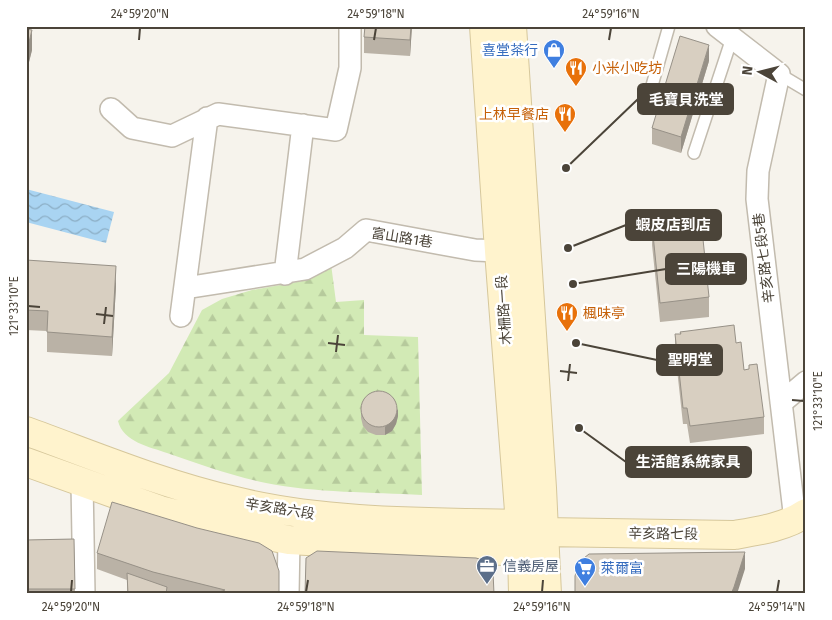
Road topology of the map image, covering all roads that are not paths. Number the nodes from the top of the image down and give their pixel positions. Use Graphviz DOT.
graph roads {
  1 [pos="350,26"];
  2 [pos="484,26"];
  3 [pos="512,26"];
  4 [pos="669,26"];
  5 [pos="724,32"];
  6 [pos="779,74"];
  7 [pos="651,89"];
  8 [pos="806,90"];
  9 [pos="111,109"];
  10 [pos="207,118"];
  11 [pos="303,126"];
  12 [pos="694,153"];
  13 [pos="499,251"];
  14 [pos="285,274"];
  15 [pos="185,288"];
  16 [pos="181,316"];
  17 [pos="806,382"];
  18 [pos="781,403"];
  19 [pos="26,431"];
  20 [pos="26,462"];
  21 [pos="82,482"];
  22 [pos="801,517"];
  23 [pos="544,532"];
  24 [pos="521,537"];
  25 [pos="289,540"];
  26 [pos="84,594"];
  27 [pos="288,594"];
  28 [pos="523,594"];
  29 [pos="547,594"];
  1 -- 11 [label="street"];
  2 -- 13 [label="main road, 木柵路一段"];
  3 -- 23 [label="main road, 木柵路一段"];
  4 -- 7 [label="lane"];
  5 -- 6 [label="street"];
  5 -- 12 [label="lane"];
  6 -- 8 [label="lane"];
  6 -- 18 [label="street, 辛亥路七段5巷"];
  9 -- 10 [label="street"];
  10 -- 11 [label="street"];
  10 -- 15 [label="street"];
  11 -- 14 [label="street"];
  13 -- 14 [label="street, 富山路1巷"];
  13 -- 24 [label="main road, 木柵路一段"];
  14 -- 15 [label="street, 富山路1巷"];
  15 -- 16 [label="street"];
  17 -- 18 [label="street"];
  18 -- 22 [label="street, 辛亥路七段5巷"];
  19 -- 24 [label="main road, 辛亥路六段"];
  20 -- 21 [label="main road, 辛亥路六段"];
  21 -- 25 [label="main road, 辛亥路六段"];
  21 -- 26 [label="street"];
  22 -- 23 [label="main road, 辛亥路七段"];
  23 -- 24 [label="main road"];
  23 -- 29 [label="main road, 木柵路一段"];
  24 -- 25 [label="main road, 辛亥路六段"];
  24 -- 28 [label="main road, 木柵路一段"];
  25 -- 27 [label="street"];
}
